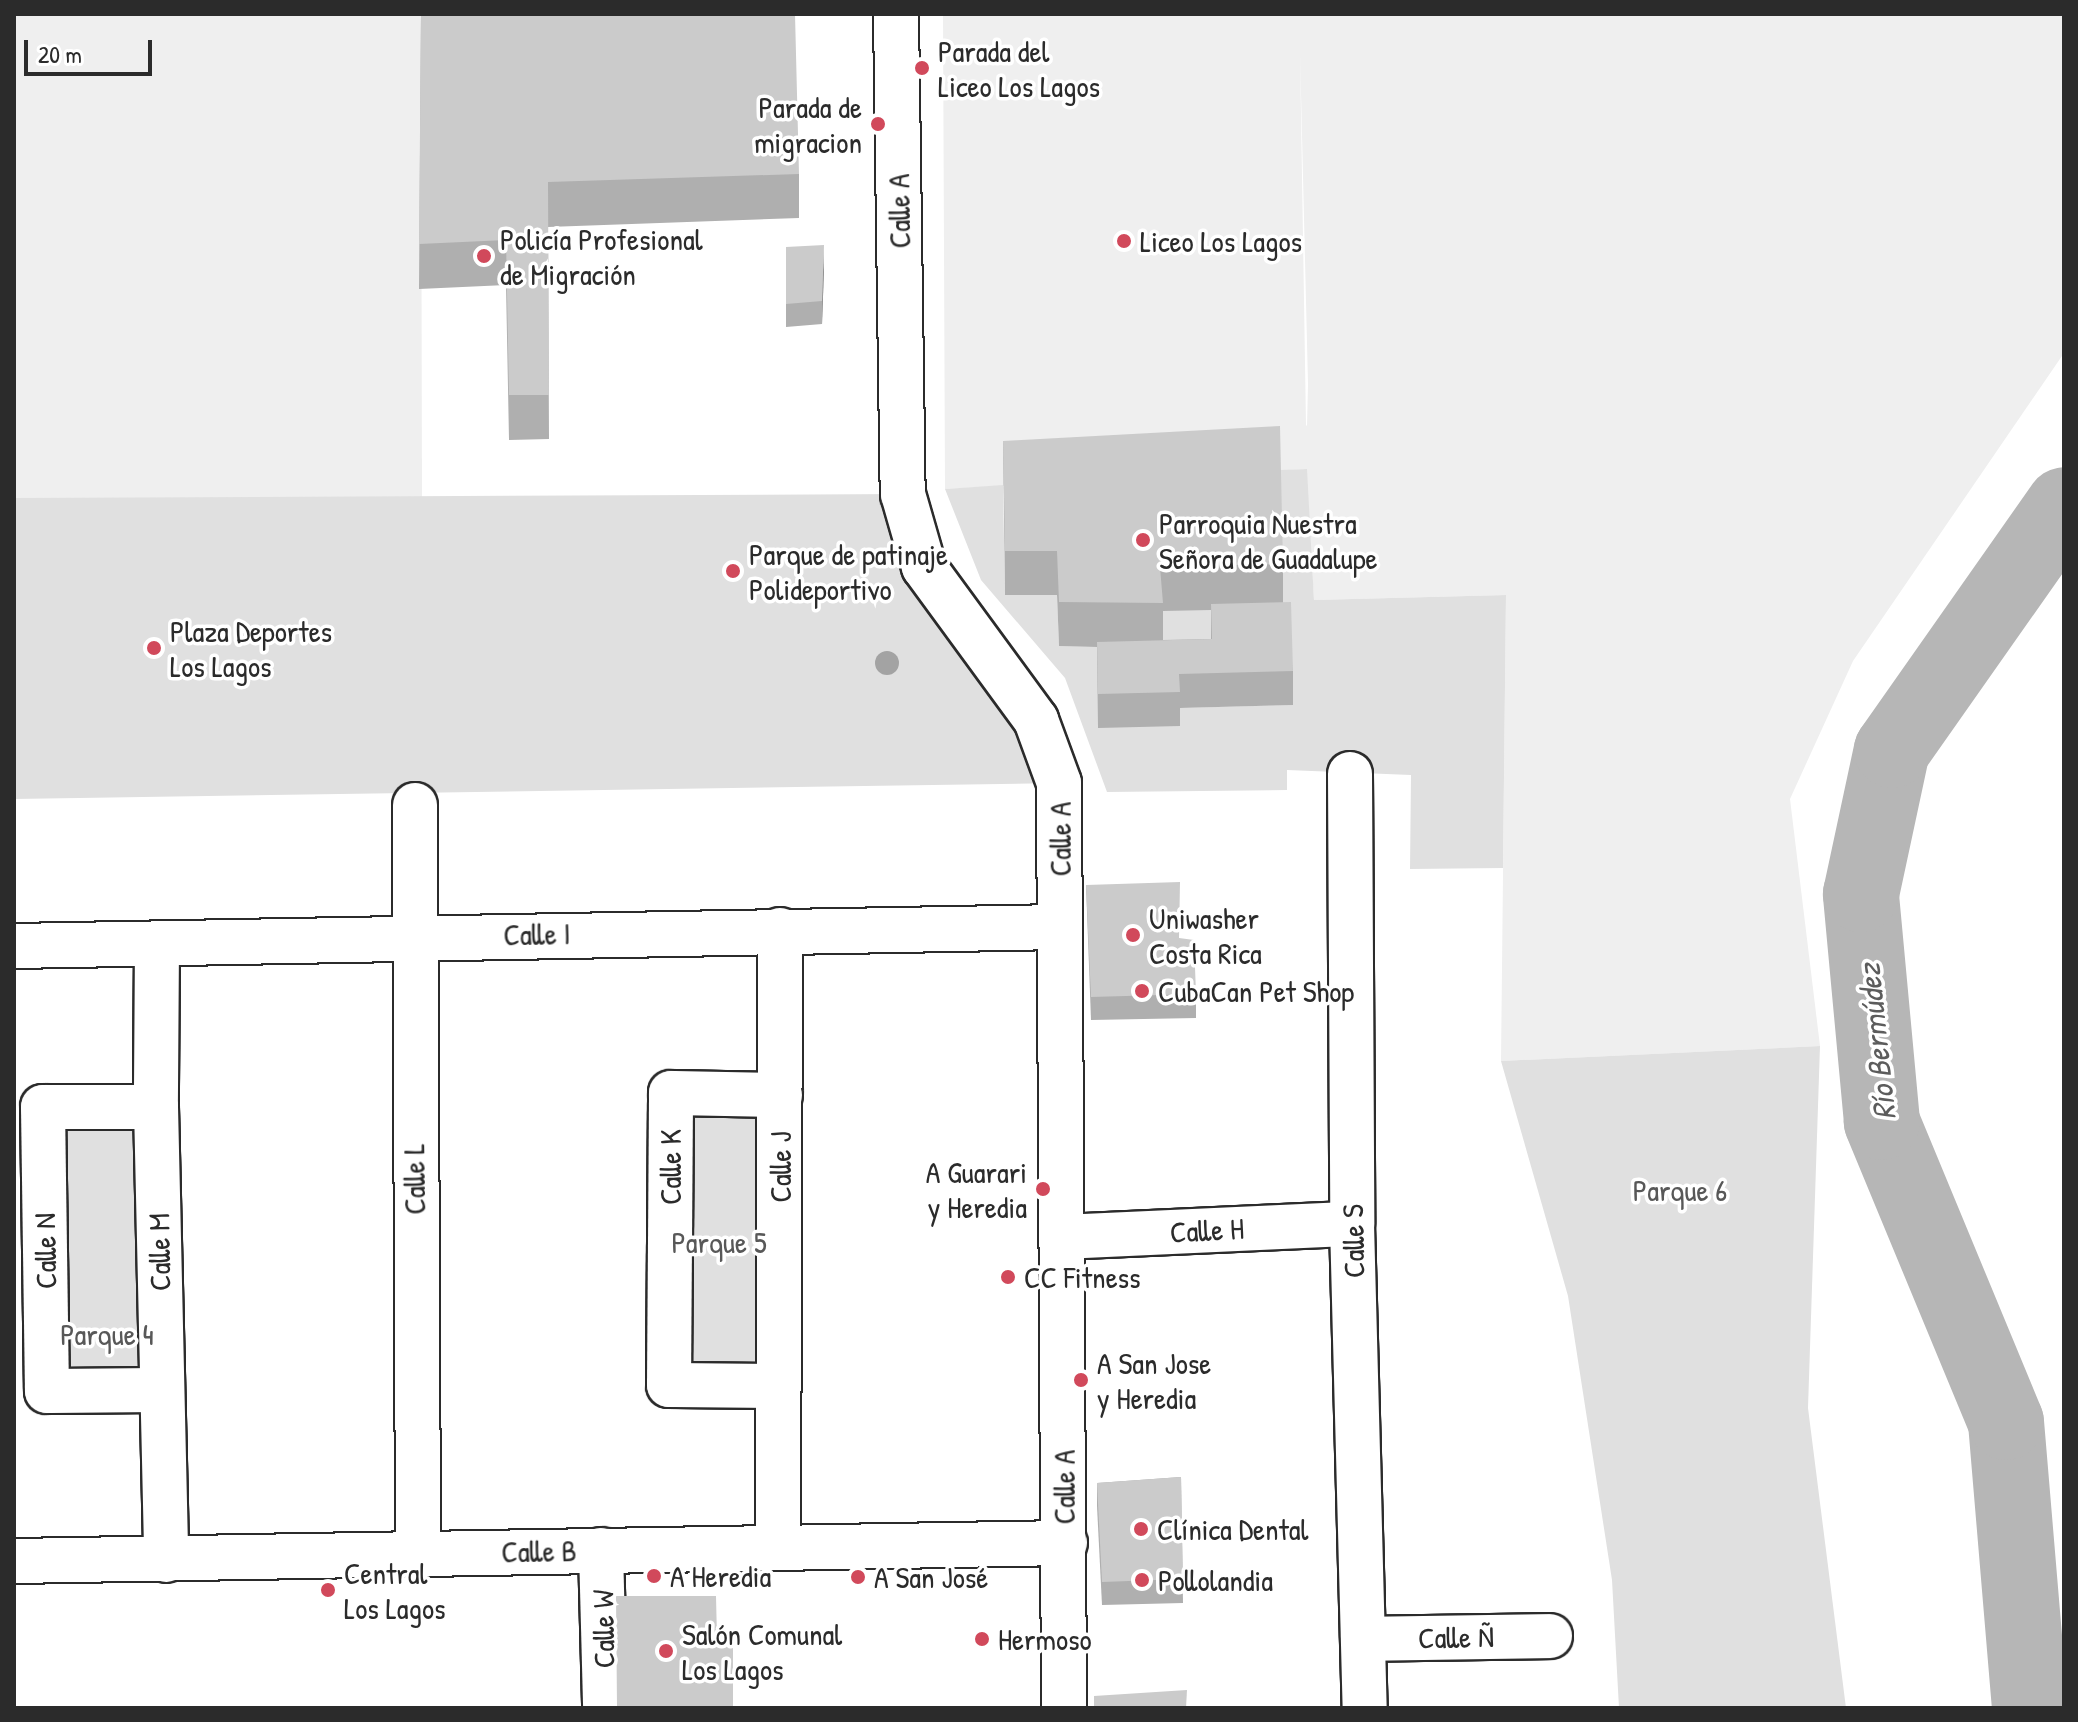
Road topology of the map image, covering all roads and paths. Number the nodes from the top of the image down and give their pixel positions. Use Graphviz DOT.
graph roads {
  1 [pos="896,14"];
  2 [pos="1350,774"];
  3 [pos="415,805"];
  4 [pos="1060,927"];
  5 [pos="780,930"];
  6 [pos="412,936"];
  7 [pos="157,944"];
  8 [pos="14,946"];
  9 [pos="780,1095"];
  10 [pos="156,1107"];
  11 [pos="1352,1224"];
  12 [pos="1062,1237"];
  13 [pos="778,1386"];
  14 [pos="162,1390"];
  15 [pos="1065,1543"];
  16 [pos="778,1548"];
  17 [pos="601,1550"];
  18 [pos="418,1554"];
  19 [pos="166,1560"];
  20 [pos="14,1561"];
  21 [pos="1550,1636"];
  22 [pos="1363,1639"];
  23 [pos="605,1708"];
  24 [pos="1064,1708"];
  25 [pos="1365,1708"];
  1 -- 4 [label="street, Calle A"];
  2 -- 11 [label="street, Calle S"];
  3 -- 6 [label="street, Calle L"];
  4 -- 5 [label="street, Calle I"];
  4 -- 12 [label="street, Calle A"];
  5 -- 6 [label="street, Calle I"];
  5 -- 9 [label="street, Calle J"];
  6 -- 7 [label="street, Calle I"];
  6 -- 18 [label="street, Calle L"];
  7 -- 8 [label="street, Calle I"];
  7 -- 10 [label="street, Calle M"];
  9 -- 13 [label="street, Calle J"];
  9 -- 13 [label="street, Calle K"];
  10 -- 14 [label="street, Calle M"];
  10 -- 14 [label="street, Calle N"];
  11 -- 12 [label="street, Calle H"];
  11 -- 22 [label="street, Calle S"];
  12 -- 15 [label="street, Calle A"];
  13 -- 16 [label="street, Calle J"];
  14 -- 19 [label="street, Calle M"];
  15 -- 16 [label="street, Calle B"];
  15 -- 24 [label="street, Calle A"];
  16 -- 17 [label="street, Calle B"];
  17 -- 18 [label="street, Calle B"];
  17 -- 23 [label="street, Calle W"];
  18 -- 19 [label="street, Calle B"];
  19 -- 20 [label="street, Calle B"];
  21 -- 22 [label="street, Calle Ñ"];
  22 -- 25 [label="street, Calle S"];
}
